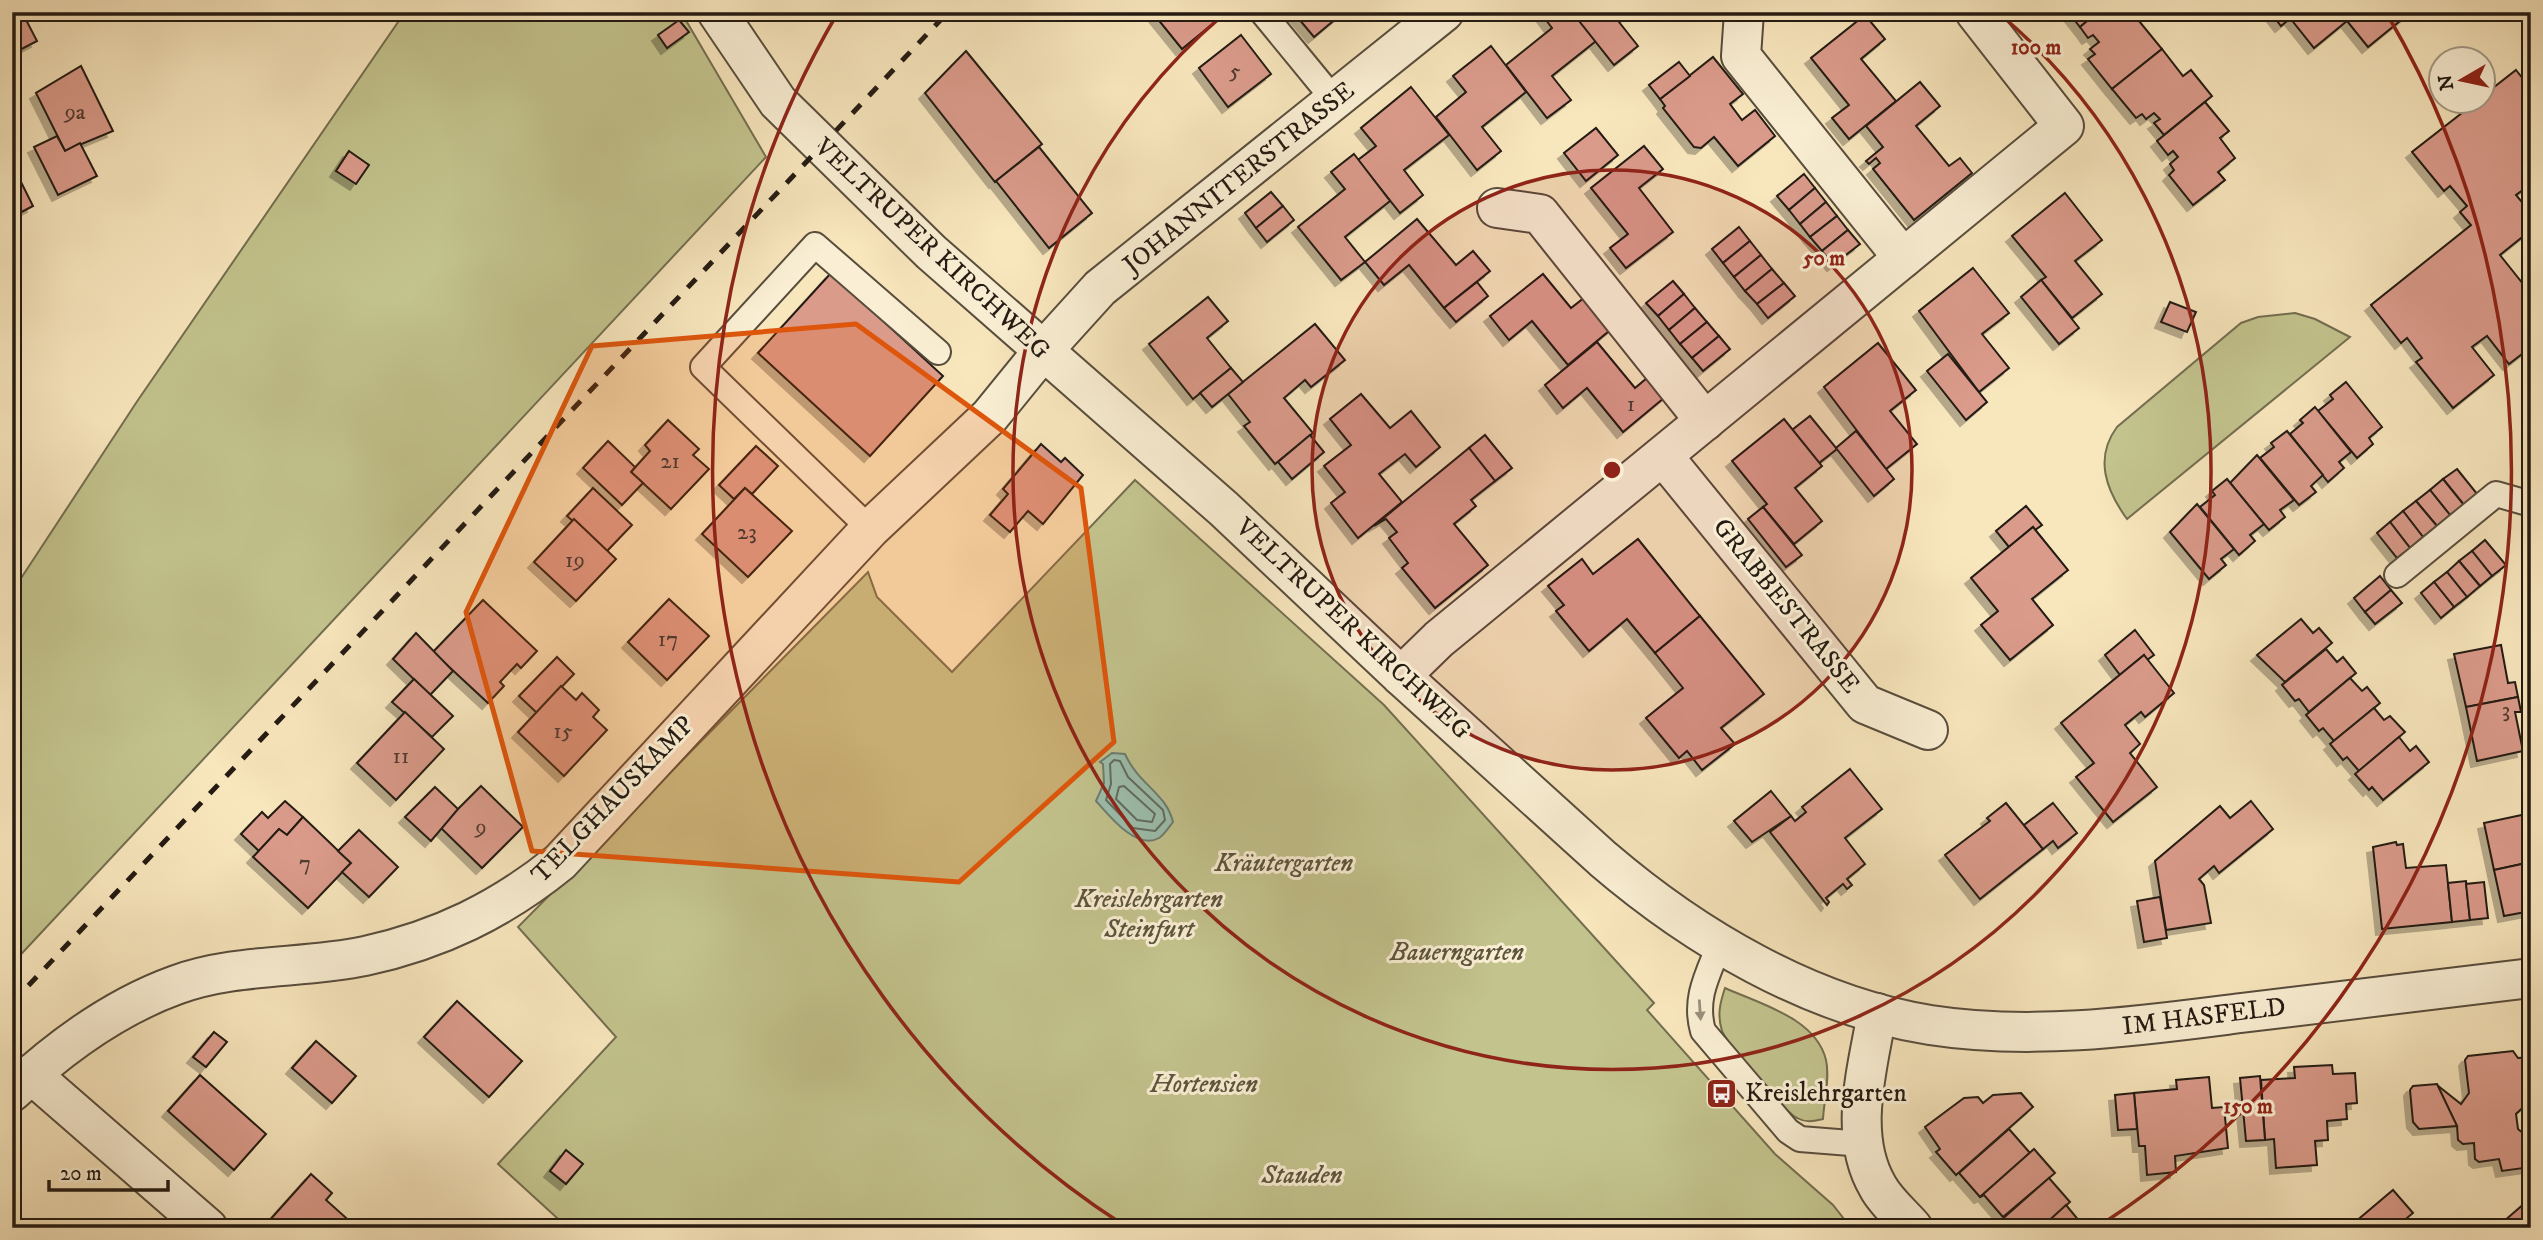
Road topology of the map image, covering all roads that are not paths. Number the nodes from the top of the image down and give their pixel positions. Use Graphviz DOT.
graph roads {
  1 [pos="716,12"];
  2 [pos="1262,12"];
  3 [pos="1444,12"];
  4 [pos="1744,12"];
  5 [pos="1976,12"];
  6 [pos="1335,101"];
  7 [pos="1497,208"];
  8 [pos="1903,258"];
  9 [pos="938,352"];
  10 [pos="1042,352"];
  11 [pos="1705,421"];
  12 [pos="1663,456"];
  13 [pos="2531,504"];
  14 [pos="870,528"];
  15 [pos="2397,575"];
  16 [pos="1401,676"];
  17 [pos="1928,730"];
  18 [pos="1719,946"];
  19 [pos="2531,978"];
  20 [pos="1877,1013"];
  21 [pos="22,1083"];
  22 [pos="1863,1144"];
  23 [pos="208,1228"];
  24 [pos="1913,1228"];
  1 -- 10 [label="street, VELTRUPER KIRCHWEG"];
  2 -- 6 [label="lane"];
  3 -- 6 [label="street, JOHANNITERSTRASSE"];
  4 -- 8 [label="street"];
  5 -- 8 [label="street"];
  6 -- 10 [label="street, JOHANNITERSTRASSE"];
  7 -- 11 [label="street"];
  8 -- 11 [label="street"];
  9 -- 14 [label="lane"];
  10 -- 14 [label="street, TELGHAUSKAMP"];
  10 -- 16 [label="street, VELTRUPER KIRCHWEG"];
  11 -- 12 [label="street"];
  12 -- 16 [label="street"];
  12 -- 17 [label="street, GRABBESTRASSE"];
  13 -- 15 [label="lane"];
  14 -- 21 [label="street, TELGHAUSKAMP"];
  16 -- 18 [label="street, VELTRUPER KIRCHWEG"];
  18 -- 20 [label="street, VELTRUPER KIRCHWEG"];
  18 -- 22 [label="lane, one-way"];
  19 -- 20 [label="street, IM HASFELD"];
  20 -- 22 [label="street"];
  21 -- 23 [label="street"];
  22 -- 24 [label="street"];
}
